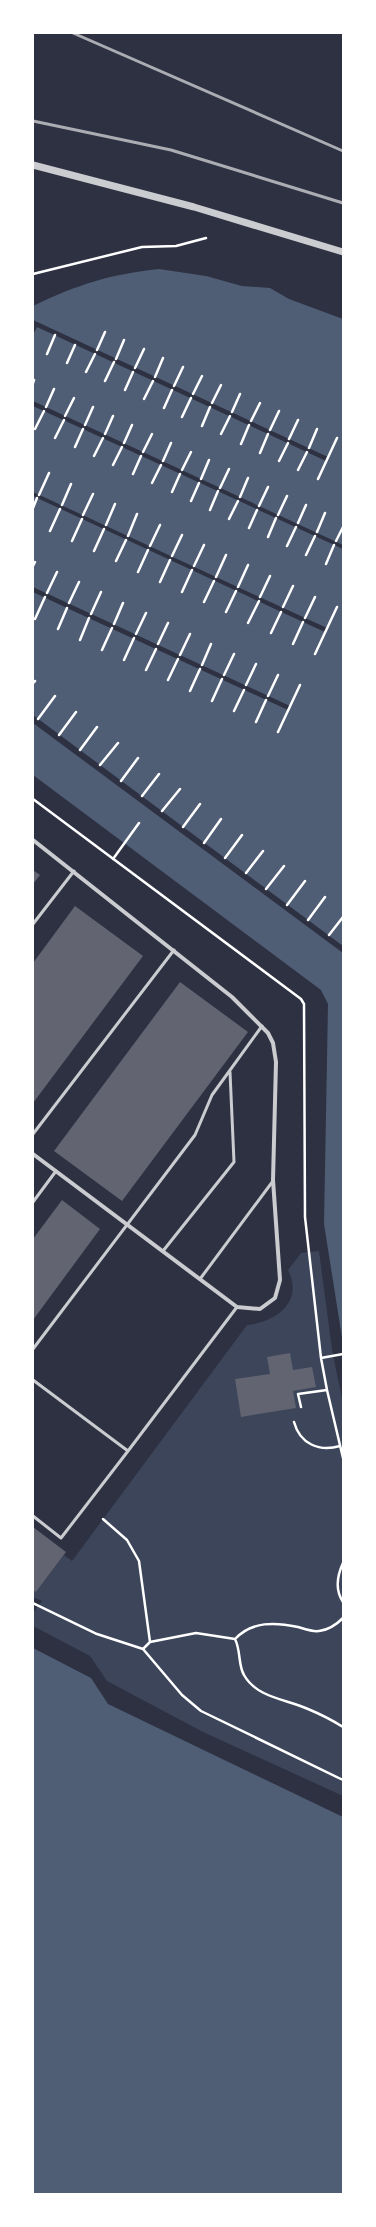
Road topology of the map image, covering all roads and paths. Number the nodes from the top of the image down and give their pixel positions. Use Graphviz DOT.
graph roads {
  1 [pos="33,165"];
  2 [pos="206,238"];
  3 [pos="343,252"];
  4 [pos="33,274"];
  5 [pos="105,332"];
  6 [pos="55,336"];
  7 [pos="124,340"];
  8 [pos="75,345"];
  9 [pos="144,349"];
  10 [pos="97,350"];
  11 [pos="47,354"];
  12 [pos="95,354"];
  13 [pos="163,358"];
  14 [pos="116,359"];
  15 [pos="114,362"];
  16 [pos="67,363"];
  17 [pos="183,367"];
  18 [pos="135,368"];
  19 [pos="86,372"];
  20 [pos="133,372"];
  21 [pos="202,376"];
  22 [pos="154,377"];
  23 [pos="153,380"];
  24 [pos="105,381"];
  25 [pos="220,385"];
  26 [pos="174,386"];
  27 [pos="54,389"];
  28 [pos="125,390"];
  29 [pos="172,390"];
  30 [pos="193,394"];
  31 [pos="240,394"];
  32 [pos="74,398"];
  33 [pos="191,398"];
  34 [pos="144,399"];
  35 [pos="212,403"];
  36 [pos="260,403"];
  37 [pos="46,407"];
  38 [pos="94,407"];
  39 [pos="210,407"];
  40 [pos="164,408"];
  41 [pos="44,411"];
  42 [pos="279,411"];
  43 [pos="232,412"];
  44 [pos="65,416"];
  45 [pos="113,416"];
  46 [pos="230,416"];
  47 [pos="182,417"];
  48 [pos="64,420"];
  49 [pos="298,420"];
  50 [pos="251,421"];
  51 [pos="85,425"];
  52 [pos="132,425"];
  53 [pos="249,425"];
  54 [pos="202,426"];
  55 [pos="35,429"];
  56 [pos="83,429"];
  57 [pos="317,429"];
  58 [pos="270,430"];
  59 [pos="105,434"];
  60 [pos="152,434"];
  61 [pos="221,434"];
  62 [pos="268,434"];
  63 [pos="55,438"];
  64 [pos="103,438"];
  65 [pos="337,438"];
  66 [pos="289,439"];
  67 [pos="171,442"];
  68 [pos="124,443"];
  69 [pos="288,443"];
  70 [pos="241,444"];
  71 [pos="75,447"];
  72 [pos="122,447"];
  73 [pos="308,448"];
  74 [pos="143,452"];
  75 [pos="191,452"];
  76 [pos="260,452"];
  77 [pos="307,452"];
  78 [pos="94,456"];
  79 [pos="141,456"];
  80 [pos="210,460"];
  81 [pos="163,461"];
  82 [pos="279,461"];
  83 [pos="113,465"];
  84 [pos="161,465"];
  85 [pos="229,469"];
  86 [pos="182,470"];
  87 [pos="298,470"];
  88 [pos="49,473"];
  89 [pos="133,474"];
  90 [pos="180,474"];
  91 [pos="248,478"];
  92 [pos="201,479"];
  93 [pos="318,480"];
  94 [pos="199,482"];
  95 [pos="152,483"];
  96 [pos="71,484"];
  97 [pos="268,487"];
  98 [pos="220,488"];
  99 [pos="218,491"];
  100 [pos="172,492"];
  101 [pos="39,494"];
  102 [pos="93,494"];
  103 [pos="287,496"];
  104 [pos="240,497"];
  105 [pos="37,498"];
  106 [pos="190,501"];
  107 [pos="238,501"];
  108 [pos="115,504"];
  109 [pos="306,504"];
  110 [pos="62,505"];
  111 [pos="259,506"];
  112 [pos="33,508"];
  113 [pos="60,509"];
  114 [pos="210,510"];
  115 [pos="257,510"];
  116 [pos="326,513"];
  117 [pos="137,514"];
  118 [pos="278,514"];
  119 [pos="83,515"];
  120 [pos="276,518"];
  121 [pos="82,519"];
  122 [pos="229,519"];
  123 [pos="298,523"];
  124 [pos="160,524"];
  125 [pos="106,525"];
  126 [pos="343,526"];
  127 [pos="296,527"];
  128 [pos="249,528"];
  129 [pos="104,529"];
  130 [pos="50,531"];
  131 [pos="317,532"];
  132 [pos="182,535"];
  133 [pos="128,536"];
  134 [pos="315,536"];
  135 [pos="268,537"];
  136 [pos="126,540"];
  137 [pos="72,541"];
  138 [pos="336,542"];
  139 [pos="204,545"];
  140 [pos="334,545"];
  141 [pos="150,546"];
  142 [pos="287,546"];
  143 [pos="148,550"];
  144 [pos="94,551"];
  145 [pos="306,554"];
  146 [pos="226,555"];
  147 [pos="172,556"];
  148 [pos="170,560"];
  149 [pos="35,562"];
  150 [pos="116,562"];
  151 [pos="326,564"];
  152 [pos="248,565"];
  153 [pos="33,566"];
  154 [pos="194,566"];
  155 [pos="192,570"];
  156 [pos="56,572"];
  157 [pos="138,572"];
  158 [pos="216,576"];
  159 [pos="270,576"];
  160 [pos="214,581"];
  161 [pos="79,582"];
  162 [pos="160,582"];
  163 [pos="238,586"];
  164 [pos="293,586"];
  165 [pos="236,591"];
  166 [pos="101,592"];
  167 [pos="182,592"];
  168 [pos="47,593"];
  169 [pos="315,596"];
  170 [pos="45,597"];
  171 [pos="260,597"];
  172 [pos="259,601"];
  173 [pos="204,602"];
  174 [pos="123,603"];
  175 [pos="69,604"];
  176 [pos="283,607"];
  177 [pos="337,607"];
  178 [pos="67,608"];
  179 [pos="226,612"];
  180 [pos="281,612"];
  181 [pos="146,613"];
  182 [pos="91,614"];
  183 [pos="89,618"];
  184 [pos="305,618"];
  185 [pos="35,619"];
  186 [pos="303,622"];
  187 [pos="168,623"];
  188 [pos="248,623"];
  189 [pos="114,624"];
  190 [pos="112,628"];
  191 [pos="58,629"];
  192 [pos="271,633"];
  193 [pos="136,634"];
  194 [pos="190,634"];
  195 [pos="134,638"];
  196 [pos="80,640"];
  197 [pos="158,644"];
  198 [pos="211,644"];
  199 [pos="293,644"];
  200 [pos="156,648"];
  201 [pos="102,650"];
  202 [pos="234,654"];
  203 [pos="315,654"];
  204 [pos="180,655"];
  205 [pos="178,659"];
  206 [pos="124,660"];
  207 [pos="256,664"];
  208 [pos="202,665"];
  209 [pos="200,669"];
  210 [pos="146,670"];
  211 [pos="224,675"];
  212 [pos="278,675"];
  213 [pos="222,679"];
  214 [pos="168,680"];
  215 [pos="300,685"];
  216 [pos="246,686"];
  217 [pos="244,690"];
  218 [pos="190,691"];
  219 [pos="55,696"];
  220 [pos="268,696"];
  221 [pos="266,700"];
  222 [pos="212,701"];
  223 [pos="234,711"];
  224 [pos="76,712"];
  225 [pos="38,719"];
  226 [pos="256,722"];
  227 [pos="97,728"];
  228 [pos="278,732"];
  229 [pos="59,735"];
  230 [pos="118,743"];
  231 [pos="80,750"];
  232 [pos="138,758"];
  233 [pos="100,765"];
  234 [pos="159,774"];
  235 [pos="121,781"];
  236 [pos="180,789"];
  237 [pos="142,796"];
  238 [pos="33,799"];
  239 [pos="200,804"];
  240 [pos="162,811"];
  241 [pos="221,820"];
  242 [pos="139,822"];
  243 [pos="183,827"];
  244 [pos="242,835"];
  245 [pos="33,840"];
  246 [pos="204,843"];
  247 [pos="263,851"];
  248 [pos="225,858"];
  249 [pos="113,859"];
  250 [pos="284,866"];
  251 [pos="74,871"];
  252 [pos="246,873"];
  253 [pos="305,882"];
  254 [pos="266,889"];
  255 [pos="325,897"];
  256 [pos="287,905"];
  257 [pos="343,917"];
  258 [pos="308,920"];
  259 [pos="33,924"];
  260 [pos="329,935"];
  261 [pos="174,950"];
  262 [pos="262,1026"];
  263 [pos="230,1071"];
  264 [pos="33,1134"];
  265 [pos="33,1154"];
  266 [pos="56,1171"];
  267 [pos="273,1180"];
  268 [pos="33,1202"];
  269 [pos="127,1224"];
  270 [pos="163,1251"];
  271 [pos="200,1279"];
  272 [pos="237,1306"];
  273 [pos="33,1349"];
  274 [pos="343,1354"];
  275 [pos="321,1358"];
  276 [pos="33,1380"];
  277 [pos="327,1390"];
  278 [pos="301,1408"];
  279 [pos="294,1422"];
  280 [pos="340,1446"];
  281 [pos="128,1451"];
  282 [pos="343,1458"];
  283 [pos="33,1516"];
  284 [pos="103,1519"];
  285 [pos="343,1564"];
  286 [pos="343,1602"];
  287 [pos="33,1603"];
  288 [pos="343,1618"];
  289 [pos="235,1639"];
  290 [pos="150,1642"];
  291 [pos="143,1649"];
  292 [pos="343,1727"];
  293 [pos="343,1780"];
  1 -- 3 [label="street"];
  2 -- 4 [label="path"];
  5 -- 10 [label="path"];
  6 -- 11 [label="path"];
  7 -- 14 [label="path"];
  8 -- 16 [label="path"];
  9 -- 18 [label="path"];
  12 -- 19 [label="path"];
  13 -- 22 [label="path"];
  15 -- 24 [label="path"];
  17 -- 26 [label="path"];
  20 -- 28 [label="path"];
  21 -- 30 [label="path"];
  23 -- 34 [label="path"];
  25 -- 35 [label="path"];
  27 -- 37 [label="path"];
  29 -- 40 [label="path"];
  31 -- 43 [label="path"];
  32 -- 44 [label="path"];
  33 -- 47 [label="path"];
  36 -- 50 [label="path"];
  38 -- 51 [label="path"];
  39 -- 54 [label="path"];
  41 -- 55 [label="path"];
  42 -- 58 [label="path"];
  45 -- 59 [label="path"];
  46 -- 61 [label="path"];
  48 -- 63 [label="path"];
  49 -- 66 [label="path"];
  52 -- 68 [label="path"];
  53 -- 70 [label="path"];
  56 -- 71 [label="path"];
  57 -- 73 [label="path"];
  60 -- 74 [label="path"];
  62 -- 76 [label="path"];
  64 -- 78 [label="path"];
  65 -- 93 [label="path"];
  67 -- 81 [label="path"];
  69 -- 82 [label="path"];
  72 -- 83 [label="path"];
  75 -- 86 [label="path"];
  77 -- 87 [label="path"];
  79 -- 89 [label="path"];
  80 -- 92 [label="path"];
  84 -- 95 [label="path"];
  85 -- 98 [label="path"];
  88 -- 101 [label="path"];
  90 -- 100 [label="path"];
  91 -- 104 [label="path"];
  94 -- 106 [label="path"];
  96 -- 110 [label="path"];
  97 -- 111 [label="path"];
  99 -- 114 [label="path"];
  102 -- 119 [label="path"];
  103 -- 118 [label="path"];
  105 -- 112 [label="path"];
  107 -- 122 [label="path"];
  108 -- 125 [label="path"];
  109 -- 123 [label="path"];
  113 -- 130 [label="path"];
  115 -- 128 [label="path"];
  116 -- 131 [label="path"];
  117 -- 133 [label="path"];
  120 -- 135 [label="path"];
  121 -- 137 [label="path"];
  124 -- 141 [label="path"];
  126 -- 138 [label="path"];
  127 -- 142 [label="path"];
  129 -- 144 [label="path"];
  132 -- 147 [label="path"];
  134 -- 145 [label="path"];
  136 -- 150 [label="path"];
  139 -- 154 [label="path"];
  140 -- 151 [label="path"];
  143 -- 157 [label="path"];
  146 -- 158 [label="path"];
  148 -- 162 [label="path"];
  149 -- 153 [label="path"];
  152 -- 163 [label="path"];
  155 -- 167 [label="path"];
  156 -- 168 [label="path"];
  159 -- 171 [label="path"];
  160 -- 173 [label="path"];
  161 -- 175 [label="path"];
  164 -- 176 [label="path"];
  165 -- 179 [label="path"];
  166 -- 182 [label="path"];
  169 -- 184 [label="path"];
  170 -- 185 [label="path"];
  172 -- 188 [label="path"];
  174 -- 189 [label="path"];
  177 -- 203 [label="path"];
  178 -- 191 [label="path"];
  180 -- 192 [label="path"];
  181 -- 193 [label="path"];
  183 -- 196 [label="path"];
  186 -- 199 [label="path"];
  187 -- 197 [label="path"];
  190 -- 201 [label="path"];
  194 -- 204 [label="path"];
  195 -- 206 [label="path"];
  198 -- 208 [label="path"];
  200 -- 210 [label="path"];
  202 -- 211 [label="path"];
  205 -- 214 [label="path"];
  207 -- 216 [label="path"];
  209 -- 218 [label="path"];
  212 -- 220 [label="path"];
  213 -- 222 [label="path"];
  215 -- 228 [label="path"];
  217 -- 223 [label="path"];
  219 -- 225 [label="path"];
  221 -- 226 [label="path"];
  224 -- 229 [label="path"];
  227 -- 231 [label="path"];
  230 -- 233 [label="path"];
  232 -- 235 [label="path"];
  234 -- 237 [label="path"];
  236 -- 240 [label="path"];
  238 -- 249 [label="path"];
  239 -- 243 [label="path"];
  241 -- 246 [label="path"];
  242 -- 249 [label="path"];
  244 -- 248 [label="path"];
  245 -- 251 [label="street"];
  247 -- 252 [label="path"];
  249 -- 275 [label="path"];
  250 -- 254 [label="path"];
  251 -- 259 [label="lane"];
  251 -- 261 [label="street"];
  253 -- 256 [label="path"];
  255 -- 258 [label="path"];
  257 -- 260 [label="path"];
  261 -- 262 [label="street"];
  261 -- 264 [label="lane"];
  262 -- 263 [label="lane"];
  262 -- 267 [label="street"];
  263 -- 269 [label="lane"];
  263 -- 270 [label="lane"];
  265 -- 266 [label="street"];
  266 -- 268 [label="lane"];
  266 -- 269 [label="street"];
  267 -- 271 [label="lane"];
  267 -- 272 [label="street"];
  269 -- 270 [label="street"];
  269 -- 273 [label="lane"];
  270 -- 271 [label="street"];
  271 -- 272 [label="street"];
  272 -- 281 [label="lane"];
  274 -- 275 [label="path"];
  275 -- 277 [label="path"];
  276 -- 281 [label="lane"];
  277 -- 278 [label="path"];
  277 -- 280 [label="path"];
  279 -- 280 [label="path"];
  280 -- 282 [label="path"];
  281 -- 283 [label="lane"];
  284 -- 290 [label="path"];
  285 -- 286 [label="path"];
  287 -- 291 [label="path"];
  288 -- 289 [label="path"];
  289 -- 290 [label="path"];
  289 -- 292 [label="path"];
  290 -- 291 [label="path"];
  291 -- 293 [label="path"];
}
